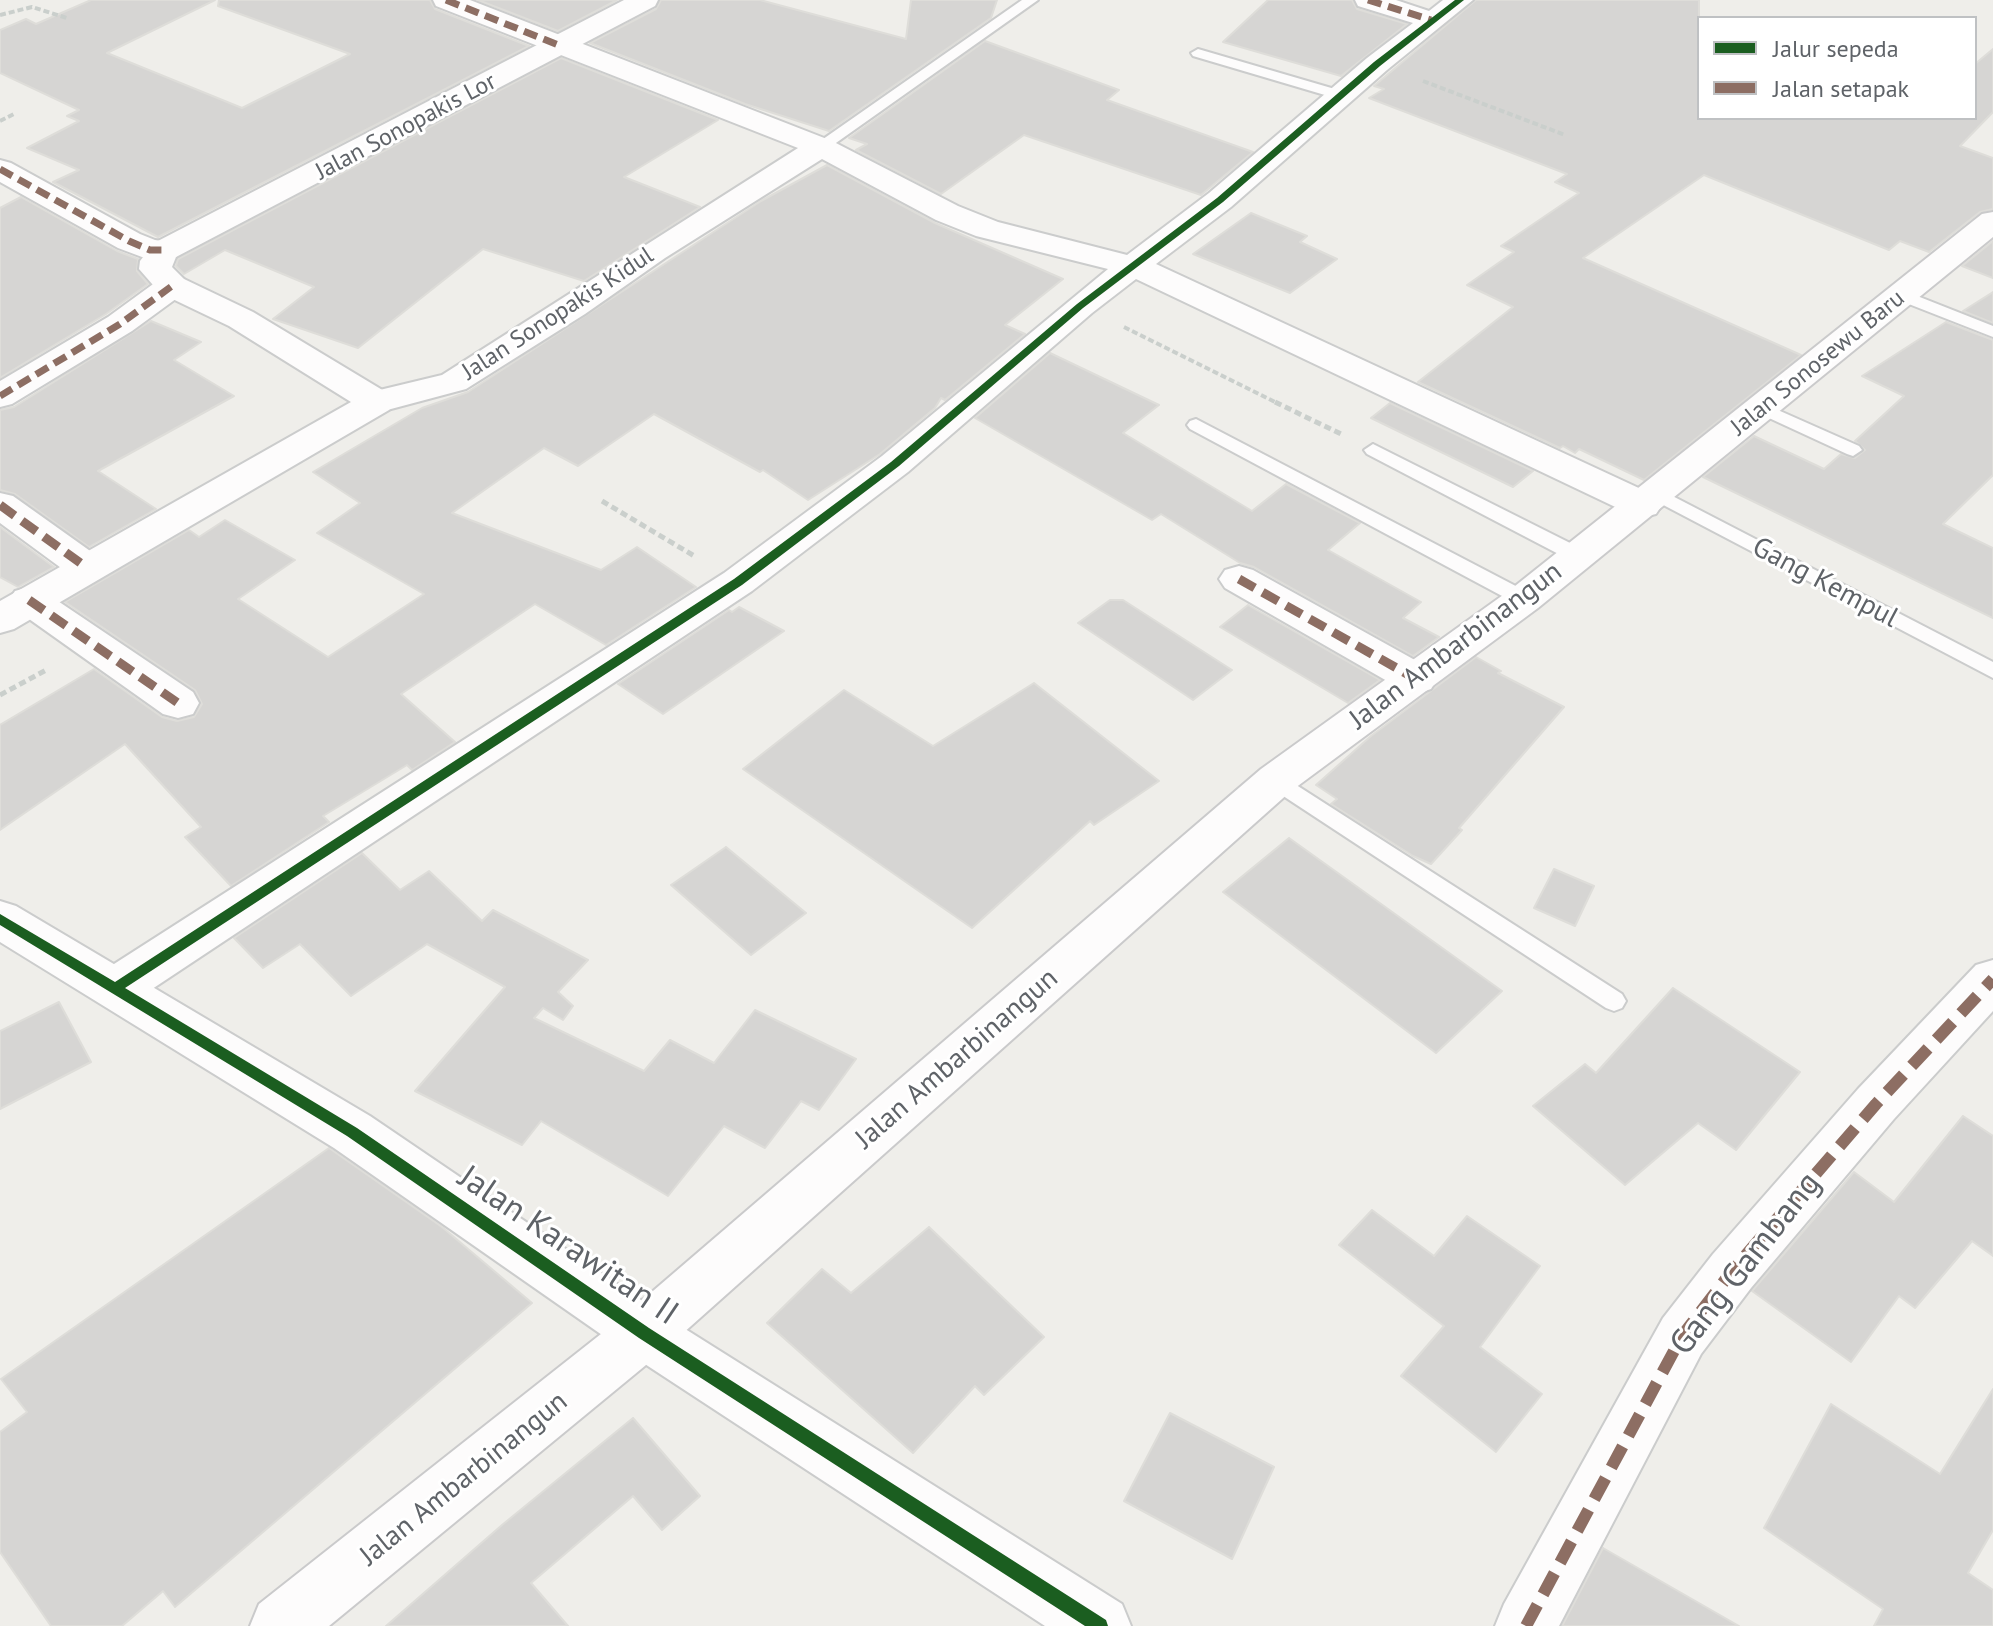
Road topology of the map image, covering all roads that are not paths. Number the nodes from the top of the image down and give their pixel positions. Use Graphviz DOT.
graph roads {
  1 [pos="446,0"];
  2 [pos="645,0"];
  3 [pos="1031,0"];
  4 [pos="1368,0"];
  5 [pos="1446,10"];
  6 [pos="561,46"];
  7 [pos="1198,53"];
  8 [pos="1340,95"];
  9 [pos="821,147"];
  10 [pos="0,169"];
  11 [pos="1993,221"];
  12 [pos="165,250"];
  13 [pos="1134,266"];
  14 [pos="172,286"];
  15 [pos="1902,295"];
  16 [pos="1993,332"];
  17 [pos="0,396"];
  18 [pos="376,402"];
  19 [pos="1762,408"];
  20 [pos="1196,425"];
  21 [pos="1373,450"];
  22 [pos="1853,450"];
  23 [pos="1650,499"];
  24 [pos="0,505"];
  25 [pos="1577,555"];
  26 [pos="86,567"];
  27 [pos="1239,579"];
  28 [pos="1524,599"];
  29 [pos="14,610"];
  30 [pos="1993,671"];
  31 [pos="1416,679"];
  32 [pos="178,703"];
  33 [pos="1276,780"];
  34 [pos="0,919"];
  35 [pos="1993,979"];
  36 [pos="117,987"];
  37 [pos="1614,1001"];
  38 [pos="644,1333"];
  39 [pos="281,1626"];
  40 [pos="1100,1626"];
  41 [pos="1526,1626"];
  1 -- 6 [label="street"];
  2 -- 6 [label="street, Jalan Sonopakis Lor"];
  3 -- 9 [label="lane"];
  4 -- 5 [label="street"];
  5 -- 8 [label="street"];
  6 -- 9 [label="street"];
  6 -- 12 [label="street, Jalan Sonopakis Lor"];
  7 -- 8 [label="lane"];
  8 -- 13 [label="street"];
  9 -- 13 [label="street"];
  9 -- 18 [label="street, Jalan Sonopakis Kidul"];
  10 -- 12 [label="street"];
  11 -- 15 [label="street, Jalan Sonosewu Baru"];
  12 -- 14 [label="street"];
  13 -- 23 [label="street"];
  13 -- 36 [label="street"];
  14 -- 17 [label="street"];
  14 -- 18 [label="street"];
  15 -- 16 [label="lane"];
  15 -- 19 [label="street, Jalan Sonosewu Baru"];
  18 -- 26 [label="street, Jalan Sonopakis Kidul"];
  19 -- 22 [label="lane"];
  19 -- 23 [label="street, Jalan Sonosewu Baru"];
  20 -- 28 [label="lane"];
  21 -- 25 [label="lane"];
  23 -- 25 [label="street, Jalan Ambarbinangun"];
  23 -- 30 [label="lane, Gang Kempul"];
  24 -- 26 [label="street"];
  25 -- 28 [label="street, Jalan Ambarbinangun"];
  26 -- 29 [label="street, Jalan Sonopakis Kidul"];
  27 -- 31 [label="street"];
  28 -- 31 [label="street, Jalan Ambarbinangun"];
  29 -- 32 [label="street"];
  31 -- 33 [label="street, Jalan Ambarbinangun"];
  33 -- 37 [label="lane"];
  33 -- 38 [label="street, Jalan Ambarbinangun"];
  34 -- 36 [label="street, Jalan Karawitan II"];
  35 -- 41 [label="street, Gang Gambang"];
  36 -- 38 [label="street, Jalan Karawitan II"];
  38 -- 39 [label="street, Jalan Ambarbinangun"];
  38 -- 40 [label="street, Jalan Karawitan II"];
}
